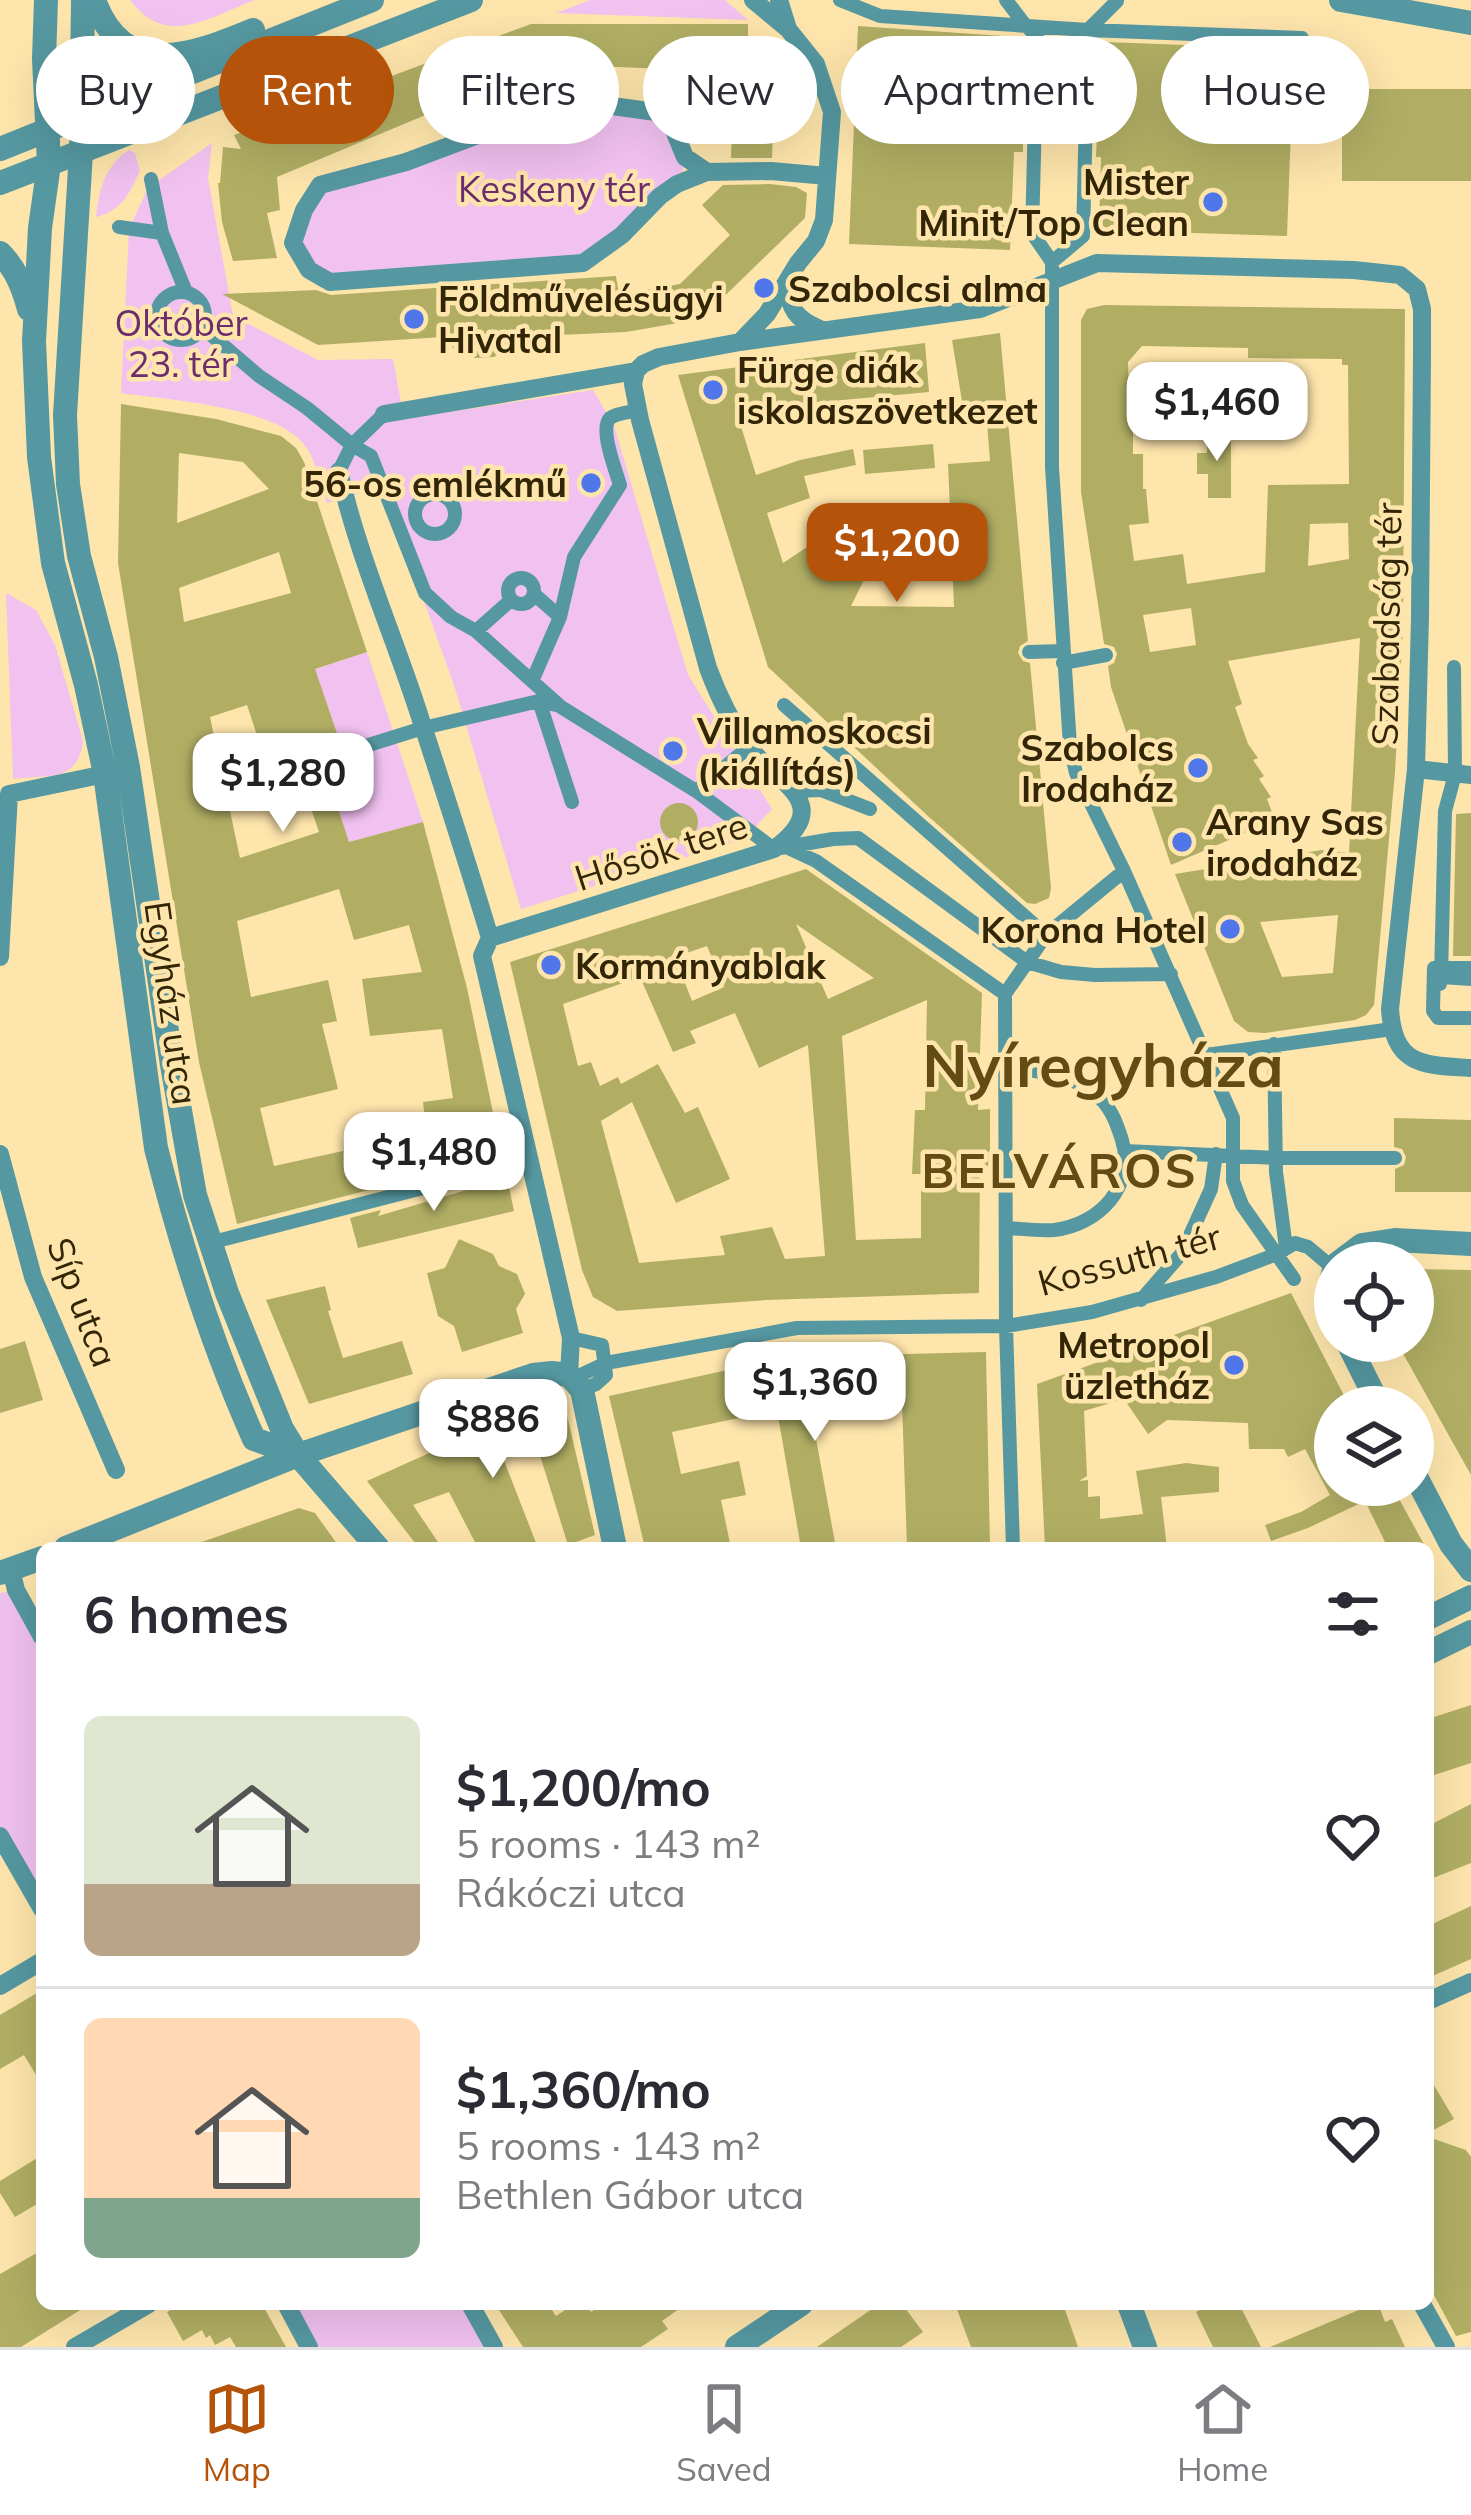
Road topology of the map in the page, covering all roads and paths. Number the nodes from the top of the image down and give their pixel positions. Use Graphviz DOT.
graph roads {
  1 [pos="46,0"];
  2 [pos="83,0"];
  3 [pos="94,0"];
  4 [pos="334,0"];
  5 [pos="372,0"];
  6 [pos="471,0"];
  7 [pos="752,0"];
  8 [pos="779,0"];
  9 [pos="840,0"];
  10 [pos="1006,0"];
  11 [pos="1341,0"];
  12 [pos="1117,1"];
  13 [pos="1471,23"];
  14 [pos="1025,26"];
  15 [pos="788,29"];
  16 [pos="1088,30"];
  17 [pos="45,36"];
  18 [pos="82,36"];
  19 [pos="1248,36"];
  20 [pos="195,72"];
  21 [pos="36,133"];
  22 [pos="49,144"];
  23 [pos="81,144"];
  24 [pos="0,149"];
  25 [pos="81,152"];
  26 [pos="49,164"];
  27 [pos="707,172"];
  28 [pos="827,176"];
  29 [pos="151,179"];
  30 [pos="0,183"];
  31 [pos="119,227"];
  32 [pos="162,233"];
  33 [pos="0,253"];
  34 [pos="1053,271"];
  35 [pos="786,283"];
  36 [pos="186,292"];
  37 [pos="202,328"];
  38 [pos="824,331"];
  39 [pos="34,341"];
  40 [pos="740,342"];
  41 [pos="636,371"];
  42 [pos="639,410"];
  43 [pos="384,414"];
  44 [pos="352,445"];
  45 [pos="339,471"];
  46 [pos="416,520"];
  47 [pos="400,524"];
  48 [pos="560,617"];
  49 [pos="476,631"];
  50 [pos="1029,652"];
  51 [pos="1106,655"];
  52 [pos="1063,657"];
  53 [pos="1454,667"];
  54 [pos="533,679"];
  55 [pos="539,701"];
  56 [pos="784,705"];
  57 [pos="561,706"];
  58 [pos="423,728"];
  59 [pos="749,747"];
  60 [pos="344,752"];
  61 [pos="1416,769"];
  62 [pos="105,774"];
  63 [pos="1463,775"];
  64 [pos="696,791"];
  65 [pos="796,791"];
  66 [pos="572,802"];
  67 [pos="870,809"];
  68 [pos="780,848"];
  69 [pos="1124,871"];
  70 [pos="1046,934"];
  71 [pos="490,938"];
  72 [pos="0,957"];
  73 [pos="1027,962"];
  74 [pos="1471,968"];
  75 [pos="1441,973"];
  76 [pos="1171,974"];
  77 [pos="1471,979"];
  78 [pos="1005,994"];
  79 [pos="1471,1018"];
  80 [pos="1391,1029"];
  81 [pos="1274,1044"];
  82 [pos="1205,1055"];
  83 [pos="1006,1068"];
  84 [pos="1471,1068"];
  85 [pos="1125,1151"];
  86 [pos="0,1154"];
  87 [pos="1216,1154"];
  88 [pos="1234,1156"];
  89 [pos="1276,1158"];
  90 [pos="1395,1158"];
  91 [pos="528,1162"];
  92 [pos="1007,1228"];
  93 [pos="1381,1242"];
  94 [pos="1433,1242"];
  95 [pos="1434,1242"];
  96 [pos="209,1243"];
  97 [pos="1471,1244"];
  98 [pos="1281,1251"];
  99 [pos="1314,1251"];
  100 [pos="1294,1279"];
  101 [pos="1141,1300"];
  102 [pos="1006,1326"];
  103 [pos="571,1338"];
  104 [pos="606,1363"];
  105 [pos="575,1381"];
  106 [pos="298,1455"];
  107 [pos="116,1470"];
  108 [pos="1431,1506"];
  109 [pos="613,1539"];
  110 [pos="81,1542"];
  111 [pos="373,1542"];
  112 [pos="1013,1542"];
  113 [pos="36,1560"];
  114 [pos="1471,1570"];
  115 [pos="5,1572"];
  116 [pos="1471,1597"];
  117 [pos="1434,1615"];
  118 [pos="36,1625"];
  119 [pos="1471,1632"];
  120 [pos="1434,1650"];
  121 [pos="0,1836"];
  122 [pos="36,1899"];
  123 [pos="36,1964"];
  124 [pos="1471,1982"];
  125 [pos="0,1985"];
  126 [pos="1434,1998"];
  127 [pos="139,2310"];
  128 [pos="289,2310"];
  129 [pos="473,2310"];
  130 [pos="792,2310"];
  131 [pos="1131,2310"];
  132 [pos="1425,2310"];
  133 [pos="75,2347"];
  134 [pos="309,2347"];
  135 [pos="494,2347"];
  136 [pos="737,2347"];
  137 [pos="1145,2347"];
  138 [pos="1446,2347"];
  1 -- 17 [label="street, Egyház utca"];
  2 -- 18 [label="street, Egyház utca"];
  3 -- 4 [label="street"];
  5 -- 20 [label="street"];
  6 -- 25 [label="street"];
  7 -- 15 [label="street"];
  8 -- 15 [label="street"];
  9 -- 14 [label="street"];
  10 -- 14 [label="street"];
  11 -- 13 [label="street"];
  12 -- 16 [label="street"];
  14 -- 16 [label="street"];
  14 -- 34 [label="street"];
  15 -- 28 [label="street"];
  16 -- 19 [label="street"];
  16 -- 34 [label="street"];
  21 -- 24 [label="street"];
  22 -- 26 [label="street, Egyház utca"];
  23 -- 25 [label="street, Egyház utca"];
  25 -- 26 [label="street"];
  25 -- 96 [label="street, Egyház utca"];
  26 -- 30 [label="street"];
  26 -- 39 [label="street, Egyház utca"];
  27 -- 27 [label="street"];
  27 -- 28 [label="street"];
  28 -- 35 [label="street"];
  29 -- 32 [label="street"];
  31 -- 32 [label="street"];
  32 -- 36 [label="street"];
  33 -- 39 [label="street"];
  34 -- 38 [label="street"];
  34 -- 52 [label="street, Kossuth tér"];
  34 -- 61 [label="street, Szabadság tér"];
  35 -- 38 [label="street"];
  35 -- 40 [label="street"];
  36 -- 37 [label="street"];
  36 -- 37 [label="street"];
  37 -- 44 [label="street"];
  38 -- 40 [label="street"];
  39 -- 62 [label="street, Egyház utca"];
  40 -- 41 [label="street"];
  41 -- 42 [label="street, Hősök tere"];
  41 -- 43 [label="street"];
  42 -- 48 [label="street"];
  42 -- 59 [label="street, Hősök tere"];
  43 -- 44 [label="street"];
  44 -- 45 [label="street"];
  44 -- 47 [label="street"];
  45 -- 58 [label="street"];
  46 -- 47 [label="street"];
  47 -- 49 [label="street"];
  48 -- 49 [label="street"];
  48 -- 54 [label="street"];
  49 -- 54 [label="street"];
  50 -- 52 [label="street"];
  51 -- 52 [label="street"];
  52 -- 69 [label="street, Kossuth tér"];
  53 -- 63 [label="street"];
  54 -- 57 [label="street"];
  55 -- 57 [label="street"];
  55 -- 58 [label="street"];
  55 -- 66 [label="street"];
  56 -- 70 [label="street"];
  57 -- 64 [label="street"];
  58 -- 60 [label="street"];
  58 -- 71 [label="street"];
  59 -- 64 [label="street"];
  59 -- 65 [label="street, Hősök tere"];
  61 -- 63 [label="street"];
  61 -- 80 [label="street, Szabadság tér"];
  62 -- 72 [label="street"];
  62 -- 106 [label="street, Egyház utca"];
  63 -- 75 [label="street"];
  64 -- 68 [label="street"];
  65 -- 67 [label="street"];
  65 -- 68 [label="street, Hősök tere"];
  68 -- 71 [label="street, Hősök tere"];
  68 -- 73 [label="street"];
  68 -- 78 [label="street"];
  69 -- 70 [label="street"];
  69 -- 76 [label="street, Kossuth tér"];
  70 -- 73 [label="street"];
  71 -- 91 [label="street"];
  73 -- 76 [label="street"];
  73 -- 78 [label="street"];
  74 -- 75 [label="street"];
  75 -- 77 [label="street"];
  75 -- 79 [label="street"];
  76 -- 82 [label="street, Kossuth tér"];
  78 -- 83 [label="street, Kossuth tér"];
  80 -- 81 [label="street"];
  80 -- 84 [label="street"];
  81 -- 82 [label="street"];
  81 -- 89 [label="street"];
  82 -- 88 [label="street, Kossuth tér"];
  83 -- 85 [label="street"];
  83 -- 92 [label="street, Kossuth tér"];
  85 -- 87 [label="street"];
  85 -- 92 [label="street"];
  86 -- 107 [label="street, Síp utca"];
  87 -- 88 [label="street"];
  87 -- 101 [label="street"];
  88 -- 89 [label="street"];
  88 -- 98 [label="street, Kossuth tér"];
  89 -- 90 [label="street"];
  89 -- 98 [label="street"];
  91 -- 96 [label="street"];
  91 -- 103 [label="street"];
  92 -- 102 [label="street, Kossuth tér"];
  93 -- 94 [label="street"];
  95 -- 97 [label="street"];
  96 -- 106 [label="street, Egyház utca"];
  98 -- 99 [label="street"];
  98 -- 100 [label="street"];
  98 -- 101 [label="street, Kossuth tér"];
  101 -- 102 [label="street, Kossuth tér"];
  102 -- 104 [label="street"];
  102 -- 112 [label="street"];
  103 -- 104 [label="street"];
  103 -- 105 [label="street"];
  104 -- 105 [label="street"];
  105 -- 106 [label="street"];
  105 -- 109 [label="street"];
  106 -- 110 [label="street"];
  106 -- 111 [label="street, Egyház utca"];
  108 -- 114 [label="street"];
  113 -- 115 [label="street"];
  115 -- 118 [label="street"];
  116 -- 117 [label="street"];
  119 -- 120 [label="street"];
  121 -- 122 [label="street"];
  123 -- 125 [label="street"];
  124 -- 126 [label="street"];
  127 -- 133 [label="street"];
  128 -- 134 [label="street"];
  129 -- 135 [label="street"];
  130 -- 136 [label="street"];
  131 -- 137 [label="street"];
  132 -- 138 [label="street"];
}
